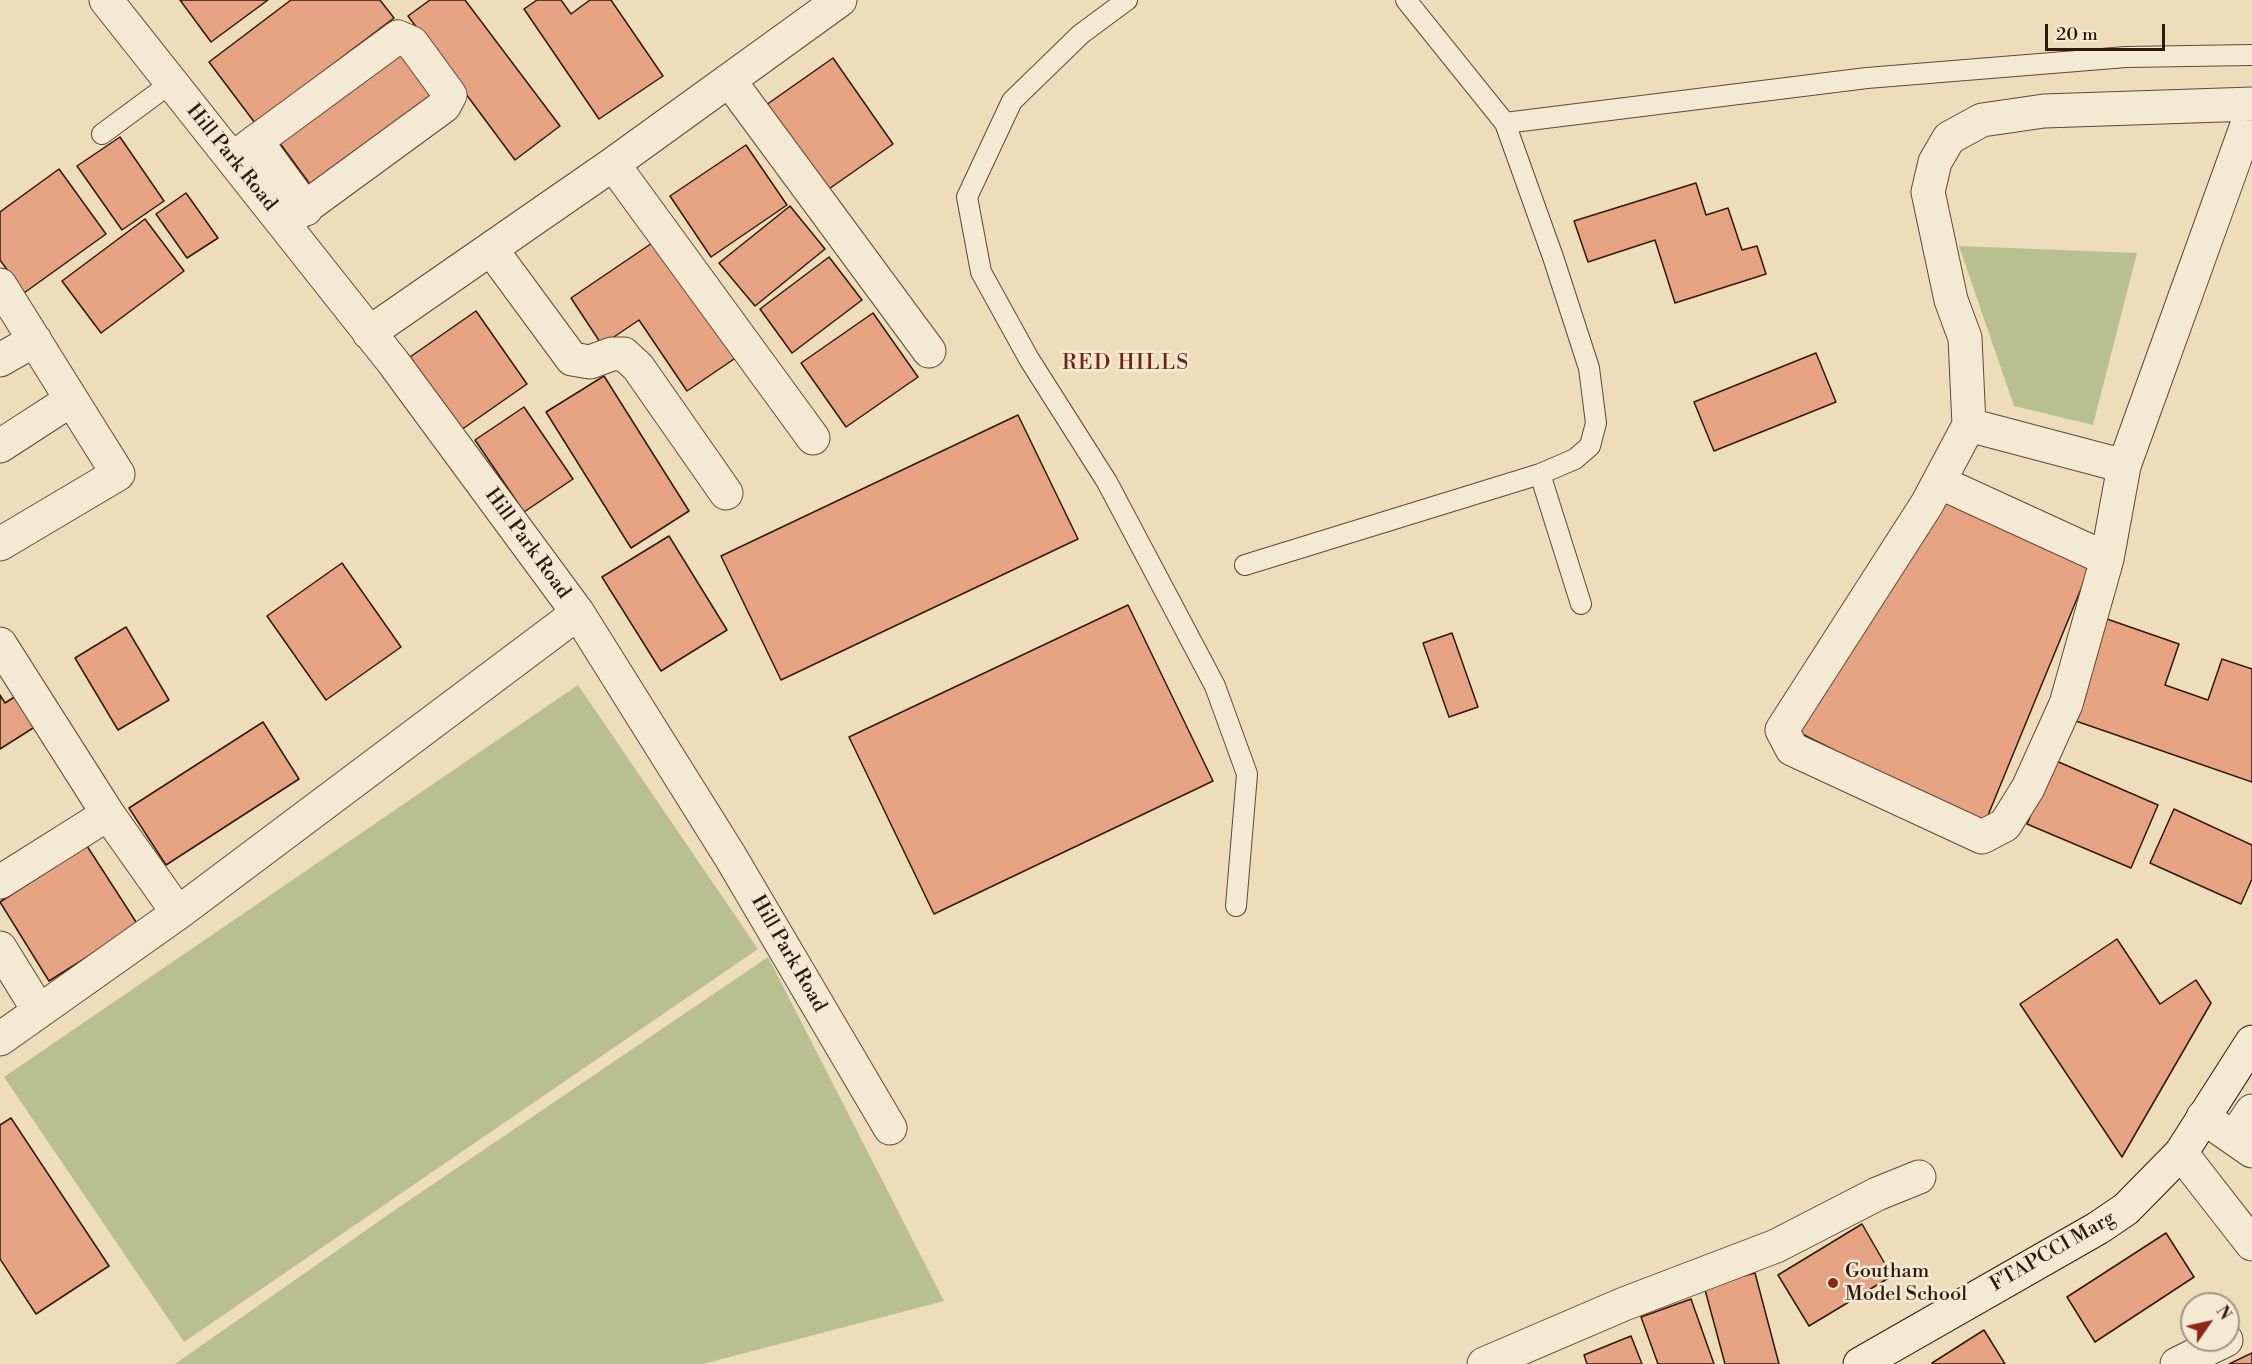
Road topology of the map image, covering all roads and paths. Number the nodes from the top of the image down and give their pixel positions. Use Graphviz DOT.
graph roads {
  1 [pos="106,0"];
  2 [pos="840,0"];
  3 [pos="1127,0"];
  4 [pos="1406,0"];
  5 [pos="2252,55"];
  6 [pos="729,80"];
  7 [pos="171,83"];
  8 [pos="2252,104"];
  9 [pos="2252,111"];
  10 [pos="1505,123"];
  11 [pos="102,134"];
  12 [pos="244,150"];
  13 [pos="613,164"];
  14 [pos="295,216"];
  15 [pos="491,249"];
  16 [pos="0,285"];
  17 [pos="369,333"];
  18 [pos="35,340"];
  19 [pos="929,351"];
  20 [pos="0,360"];
  21 [pos="71,400"];
  22 [pos="1969,425"];
  23 [pos="813,438"];
  24 [pos="0,446"];
  25 [pos="2124,466"];
  26 [pos="1540,474"];
  27 [pos="1939,482"];
  28 [pos="726,494"];
  29 [pos="0,543"];
  30 [pos="2107,559"];
  31 [pos="1245,565"];
  32 [pos="1581,604"];
  33 [pos="578,613"];
  34 [pos="0,644"];
  35 [pos="108,814"];
  36 [pos="0,882"];
  37 [pos="1236,906"];
  38 [pos="178,913"];
  39 [pos="0,948"];
  40 [pos="39,1011"];
  41 [pos="0,1040"];
  42 [pos="2252,1042"];
  43 [pos="2252,1111"];
  44 [pos="2204,1117"];
  45 [pos="890,1128"];
  46 [pos="2243,1144"];
  47 [pos="2181,1154"];
  48 [pos="1919,1177"];
  49 [pos="2252,1244"];
  50 [pos="2202,1352"];
  51 [pos="1484,1364"];
  52 [pos="1860,1364"];
  53 [pos="2177,1364"];
  1 -- 7 [label="street, Hill Park Road"];
  2 -- 6 [label="street"];
  3 -- 37 [label="lane"];
  4 -- 10 [label="lane"];
  5 -- 10 [label="lane"];
  6 -- 13 [label="street"];
  6 -- 19 [label="street"];
  7 -- 11 [label="lane"];
  7 -- 12 [label="street, Hill Park Road"];
  8 -- 22 [label="street"];
  9 -- 25 [label="street"];
  10 -- 26 [label="lane"];
  12 -- 14 [label="street, Hill Park Road"];
  12 -- 14 [label="street"];
  13 -- 15 [label="street"];
  13 -- 23 [label="street"];
  14 -- 17 [label="street, Hill Park Road"];
  15 -- 17 [label="street"];
  15 -- 28 [label="street"];
  16 -- 18 [label="street"];
  17 -- 33 [label="street, Hill Park Road"];
  18 -- 20 [label="street"];
  18 -- 21 [label="street"];
  21 -- 24 [label="street"];
  21 -- 29 [label="street"];
  22 -- 25 [label="street"];
  22 -- 27 [label="street"];
  25 -- 30 [label="street"];
  26 -- 31 [label="lane"];
  26 -- 32 [label="lane"];
  27 -- 30 [label="street"];
  27 -- 30 [label="street"];
  33 -- 38 [label="street"];
  33 -- 45 [label="street, Hill Park Road"];
  34 -- 35 [label="street"];
  35 -- 36 [label="street"];
  35 -- 38 [label="street"];
  38 -- 40 [label="street"];
  39 -- 40 [label="street"];
  40 -- 41 [label="street"];
  42 -- 44 [label="street, FTAPCCI Marg"];
  43 -- 46 [label="street"];
  44 -- 46 [label="street"];
  44 -- 47 [label="street, FTAPCCI Marg"];
  47 -- 49 [label="street"];
  47 -- 52 [label="street, FTAPCCI Marg"];
  48 -- 51 [label="street"];
  50 -- 53 [label="street"];
}
